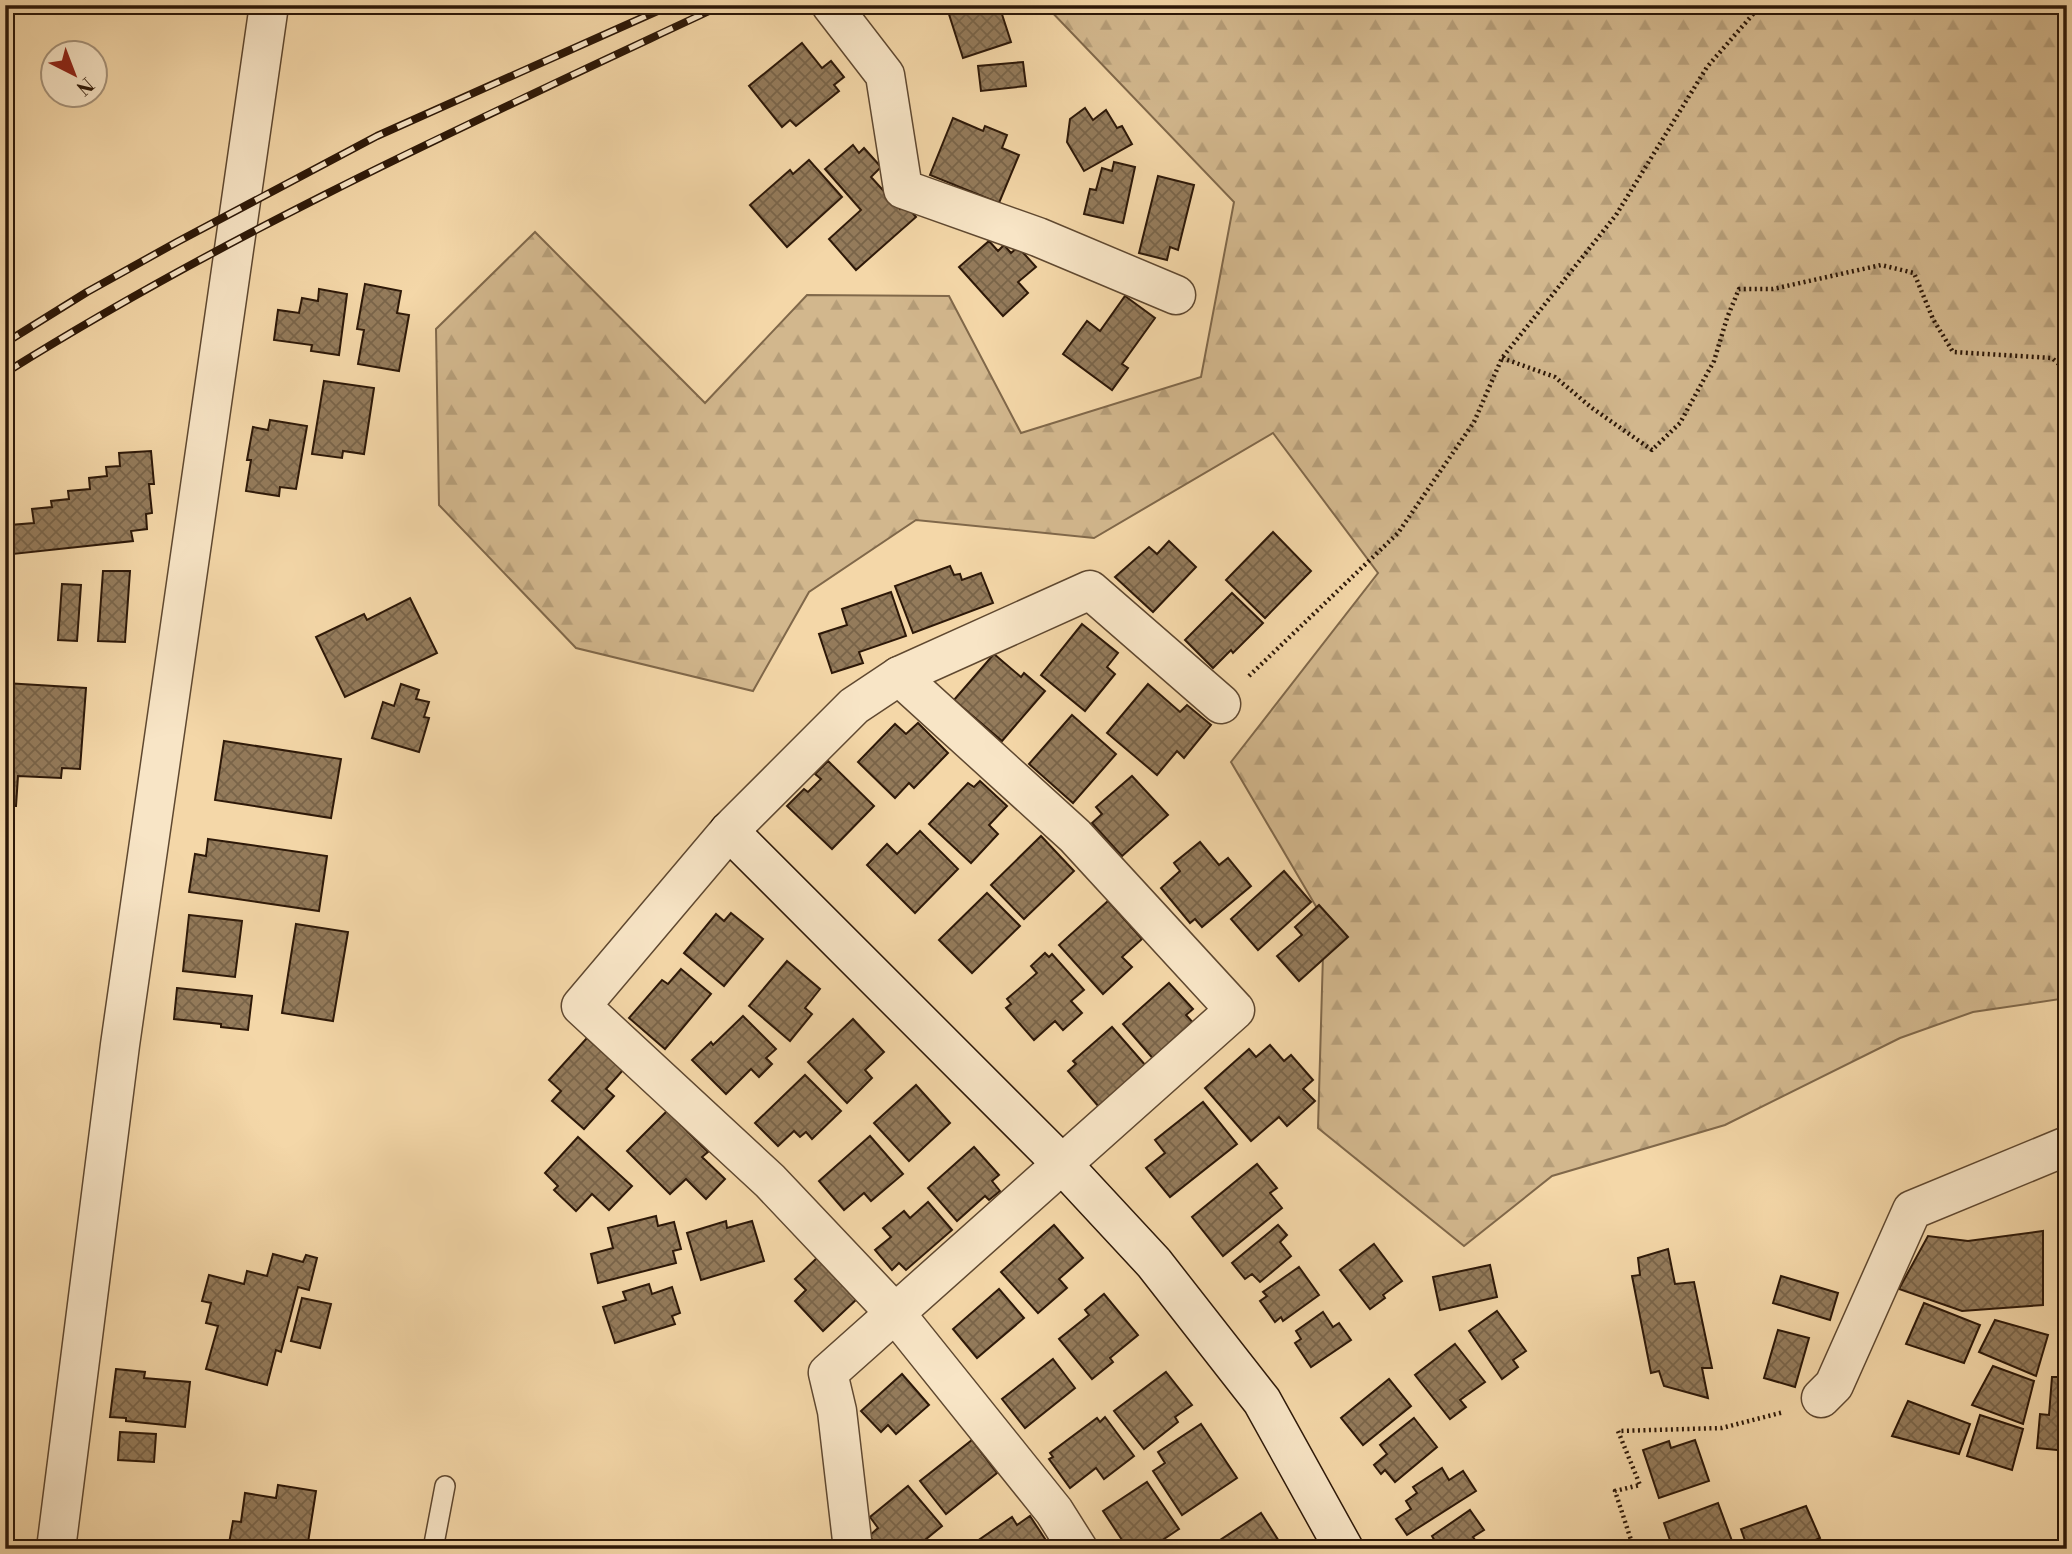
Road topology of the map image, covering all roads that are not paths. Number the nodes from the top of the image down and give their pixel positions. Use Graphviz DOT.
graph roads {
  1 [pos="269,5"];
  2 [pos="831,5"];
  3 [pos="1176,295"];
  4 [pos="899,676"];
  5 [pos="1221,704"];
  6 [pos="729,831"];
  7 [pos="2067,1146"];
  8 [pos="1063,1165"];
  9 [pos="895,1313"];
  10 [pos="1821,1398"];
  11 [pos="445,1486"];
  12 [pos="56,1549"];
  13 [pos="433,1549"];
  14 [pos="853,1549"];
  15 [pos="1078,1549"];
  16 [pos="1344,1549"];
  1 -- 12 [label="street"];
  2 -- 3 [label="street"];
  4 -- 5 [label="street"];
  4 -- 6 [label="street"];
  4 -- 8 [label="street"];
  6 -- 8 [label="street"];
  6 -- 9 [label="street"];
  7 -- 10 [label="street"];
  8 -- 9 [label="street"];
  8 -- 16 [label="street"];
  9 -- 14 [label="street"];
  9 -- 15 [label="street"];
  11 -- 13 [label="lane"];
}
